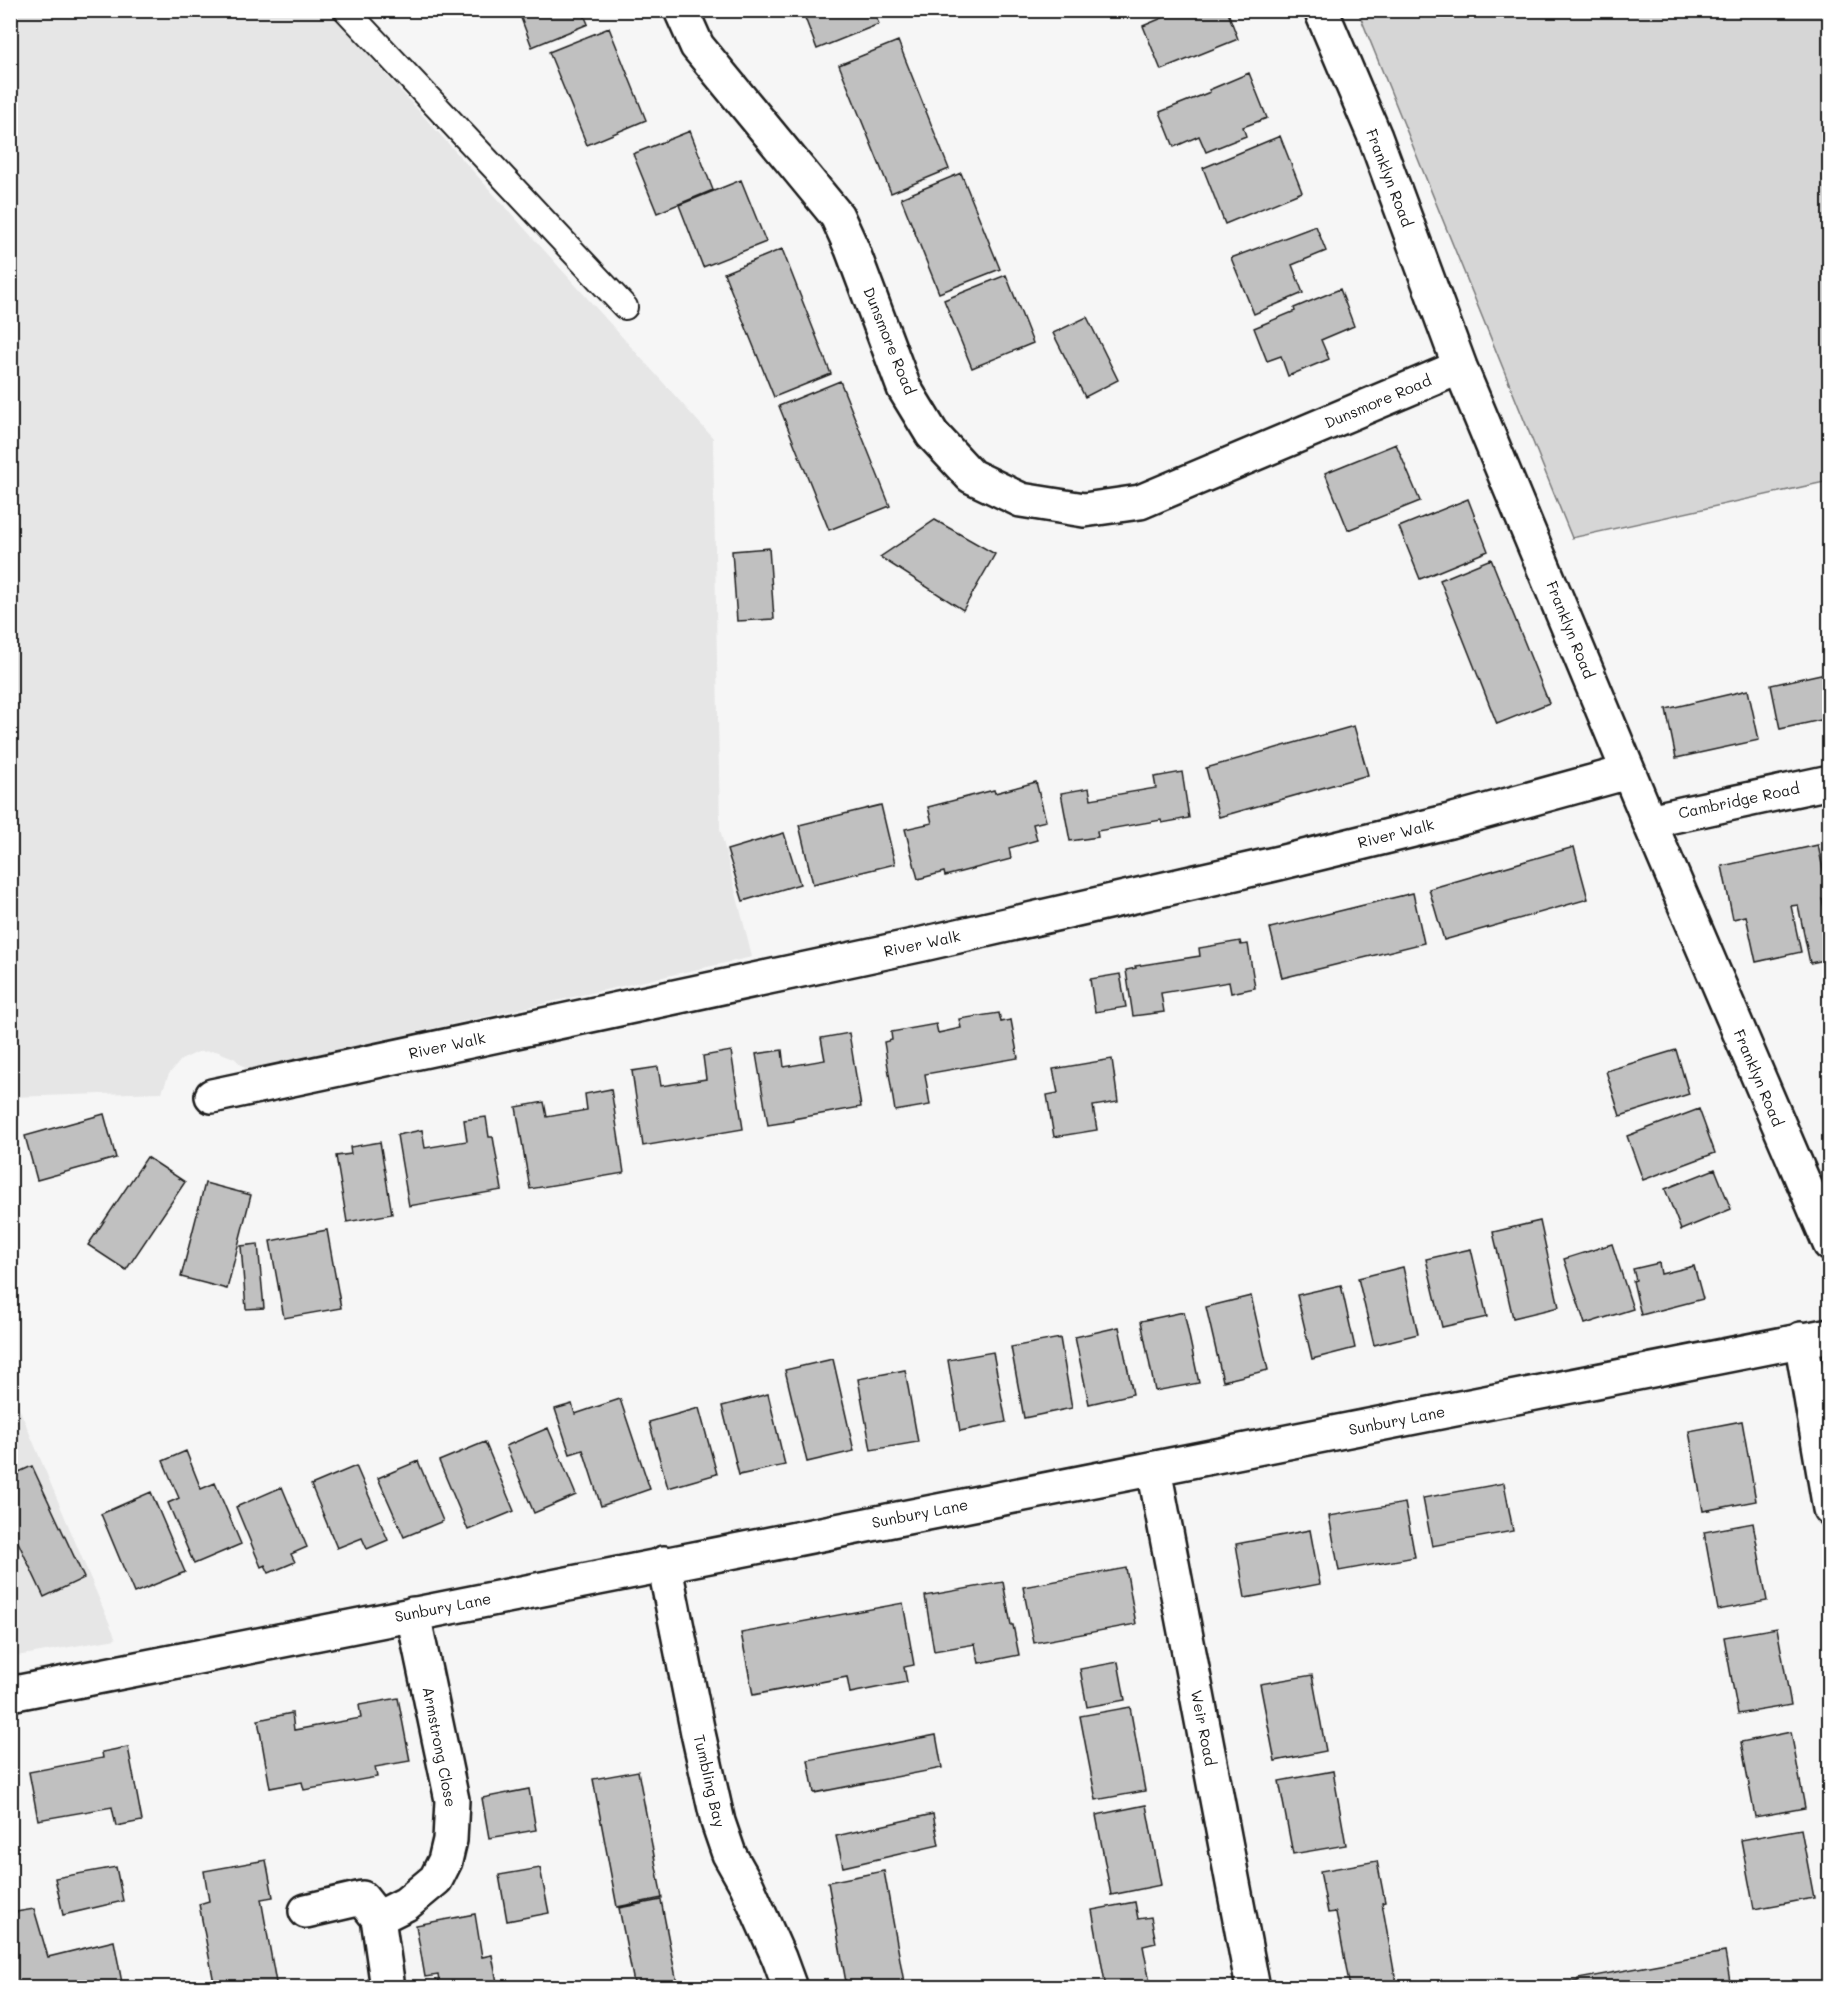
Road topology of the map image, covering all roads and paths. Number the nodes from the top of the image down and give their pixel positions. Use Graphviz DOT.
graph roads {
  1 [pos="346,10"];
  2 [pos="681,10"];
  3 [pos="1321,10"];
  4 [pos="624,307"];
  5 [pos="1460,367"];
  6 [pos="1628,772"];
  7 [pos="1830,782"];
  8 [pos="1649,821"];
  9 [pos="212,1096"];
  10 [pos="1830,1244"];
  11 [pos="1815,1337"];
  12 [pos="1154,1469"];
  13 [pos="1830,1509"];
  14 [pos="664,1563"];
  15 [pos="413,1614"];
  16 [pos="10,1694"];
  17 [pos="306,1911"];
  18 [pos="378,1918"];
  19 [pos="388,1988"];
  20 [pos="790,1988"];
  21 [pos="1253,1988"];
  1 -- 4 [label="lane"];
  2 -- 5 [label="street, Dunsmore Road"];
  3 -- 5 [label="street, Franklyn Road"];
  5 -- 6 [label="street, Franklyn Road"];
  6 -- 8 [label="street, Franklyn Road"];
  6 -- 9 [label="street, River Walk"];
  7 -- 8 [label="street, Cambridge Road"];
  8 -- 10 [label="street, Franklyn Road"];
  11 -- 12 [label="street, Sunbury Lane"];
  11 -- 13 [label="street"];
  12 -- 14 [label="street, Sunbury Lane"];
  12 -- 21 [label="street, Weir Road"];
  14 -- 15 [label="street, Sunbury Lane"];
  14 -- 20 [label="street, Tumbling Bay"];
  15 -- 16 [label="street, Sunbury Lane"];
  15 -- 18 [label="street, Armstrong Close"];
  17 -- 18 [label="street"];
  18 -- 19 [label="street"];
}
